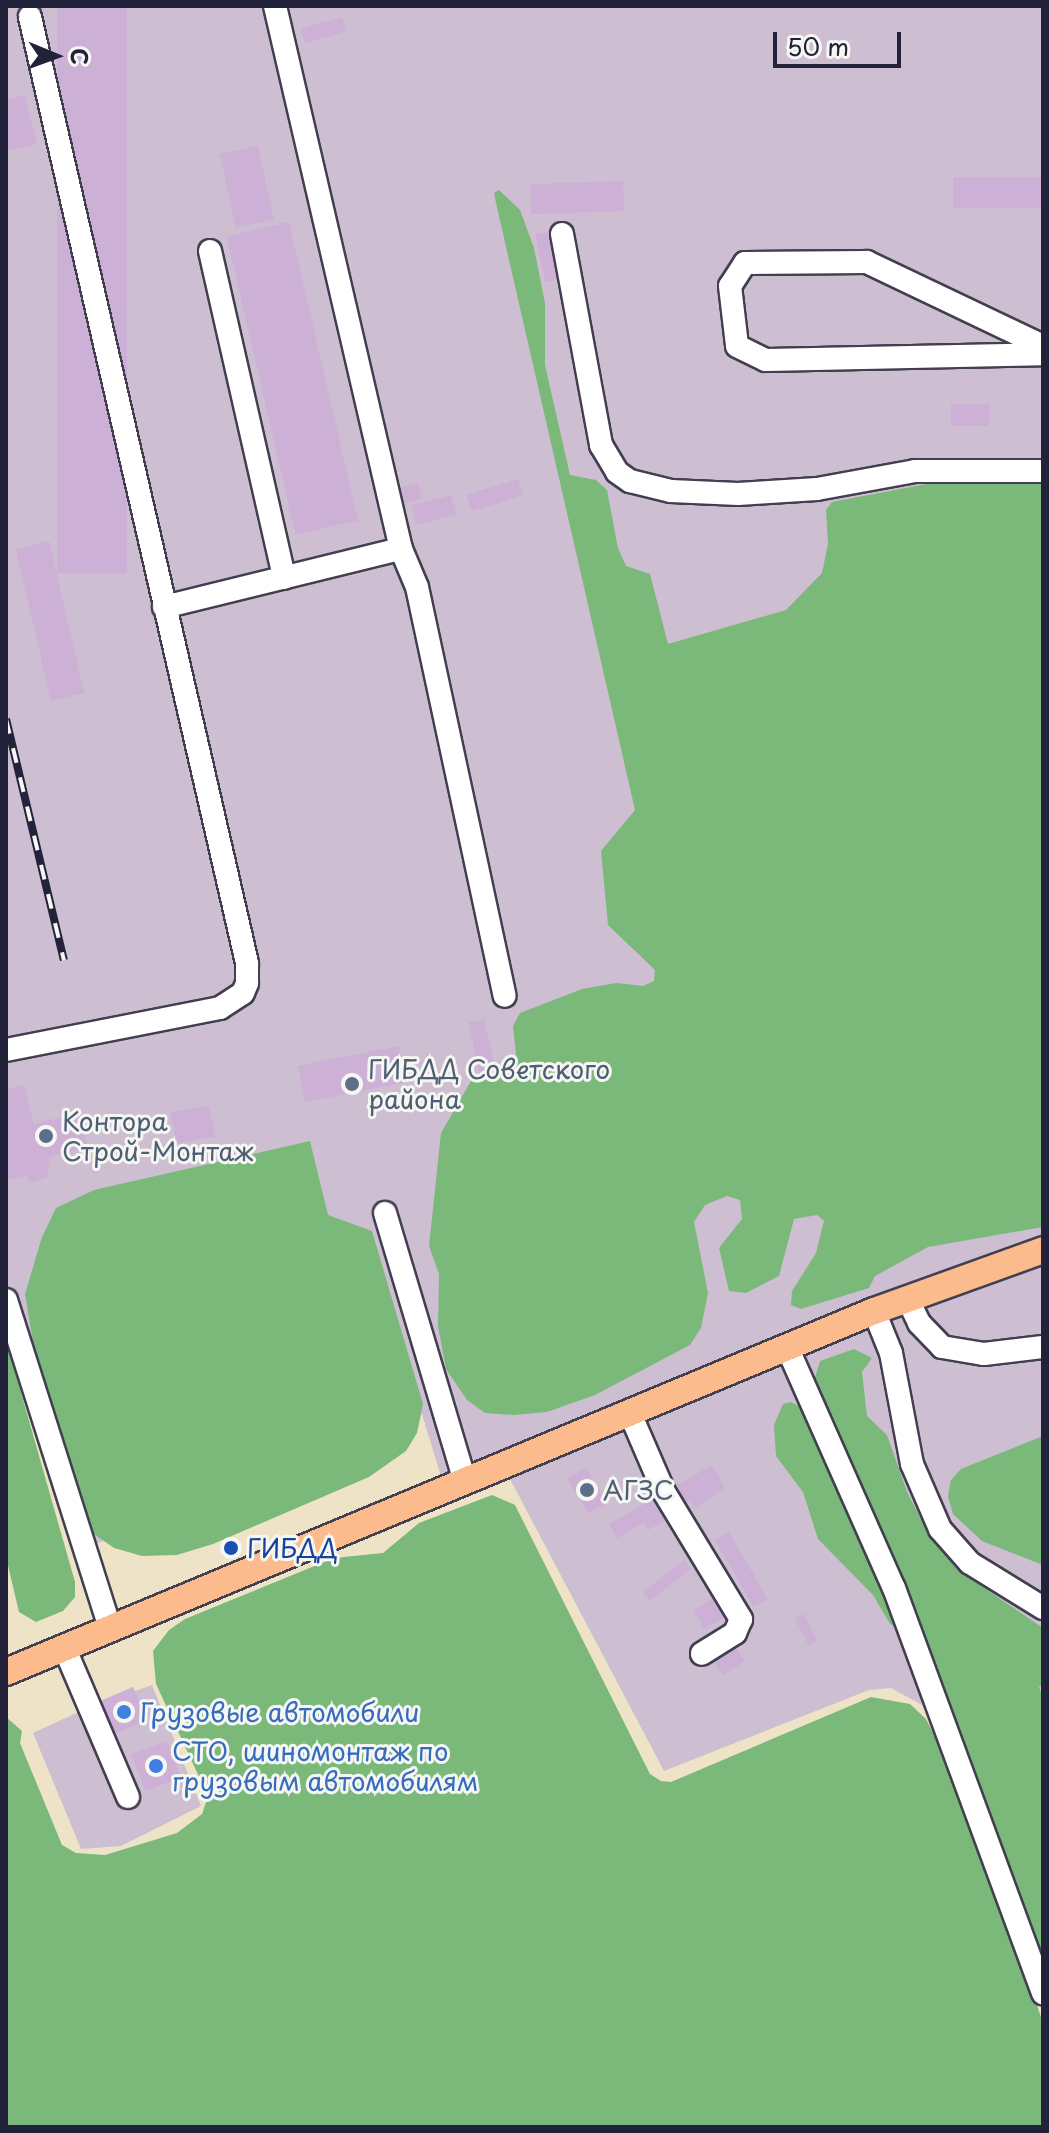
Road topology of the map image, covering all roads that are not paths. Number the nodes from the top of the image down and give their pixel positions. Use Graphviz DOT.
graph roads {
  1 [pos="275,6"];
  2 [pos="30,17"];
  3 [pos="562,234"];
  4 [pos="210,251"];
  5 [pos="1043,346"];
  6 [pos="1043,354"];
  7 [pos="1043,471"];
  8 [pos="401,549"];
  9 [pos="284,578"];
  10 [pos="164,607"];
  11 [pos="505,996"];
  12 [pos="6,1050"];
  13 [pos="385,1213"];
  14 [pos="1043,1250"];
  15 [pos="907,1298"];
  16 [pos="6,1300"];
  17 [pos="874,1311"];
  18 [pos="787,1347"];
  19 [pos="1043,1347"];
  20 [pos="629,1411"];
  21 [pos="464,1478"];
  22 [pos="1043,1608"];
  23 [pos="110,1628"];
  24 [pos="64,1647"];
  25 [pos="702,1654"];
  26 [pos="6,1672"];
  27 [pos="128,1797"];
  28 [pos="1043,1994"];
  1 -- 8 [label="lane"];
  2 -- 10 [label="lane"];
  3 -- 7 [label="lane"];
  4 -- 9 [label="lane"];
  5 -- 6 [label="lane"];
  8 -- 9 [label="lane"];
  8 -- 11 [label="lane"];
  9 -- 10 [label="lane"];
  10 -- 12 [label="lane"];
  13 -- 21 [label="lane"];
  14 -- 15 [label="main road"];
  15 -- 17 [label="main road"];
  15 -- 19 [label="lane"];
  16 -- 23 [label="lane"];
  17 -- 18 [label="main road"];
  17 -- 22 [label="lane"];
  18 -- 20 [label="main road"];
  18 -- 28 [label="lane"];
  20 -- 21 [label="main road"];
  20 -- 25 [label="lane"];
  21 -- 23 [label="main road"];
  23 -- 24 [label="main road"];
  24 -- 26 [label="main road"];
  24 -- 27 [label="lane"];
}
